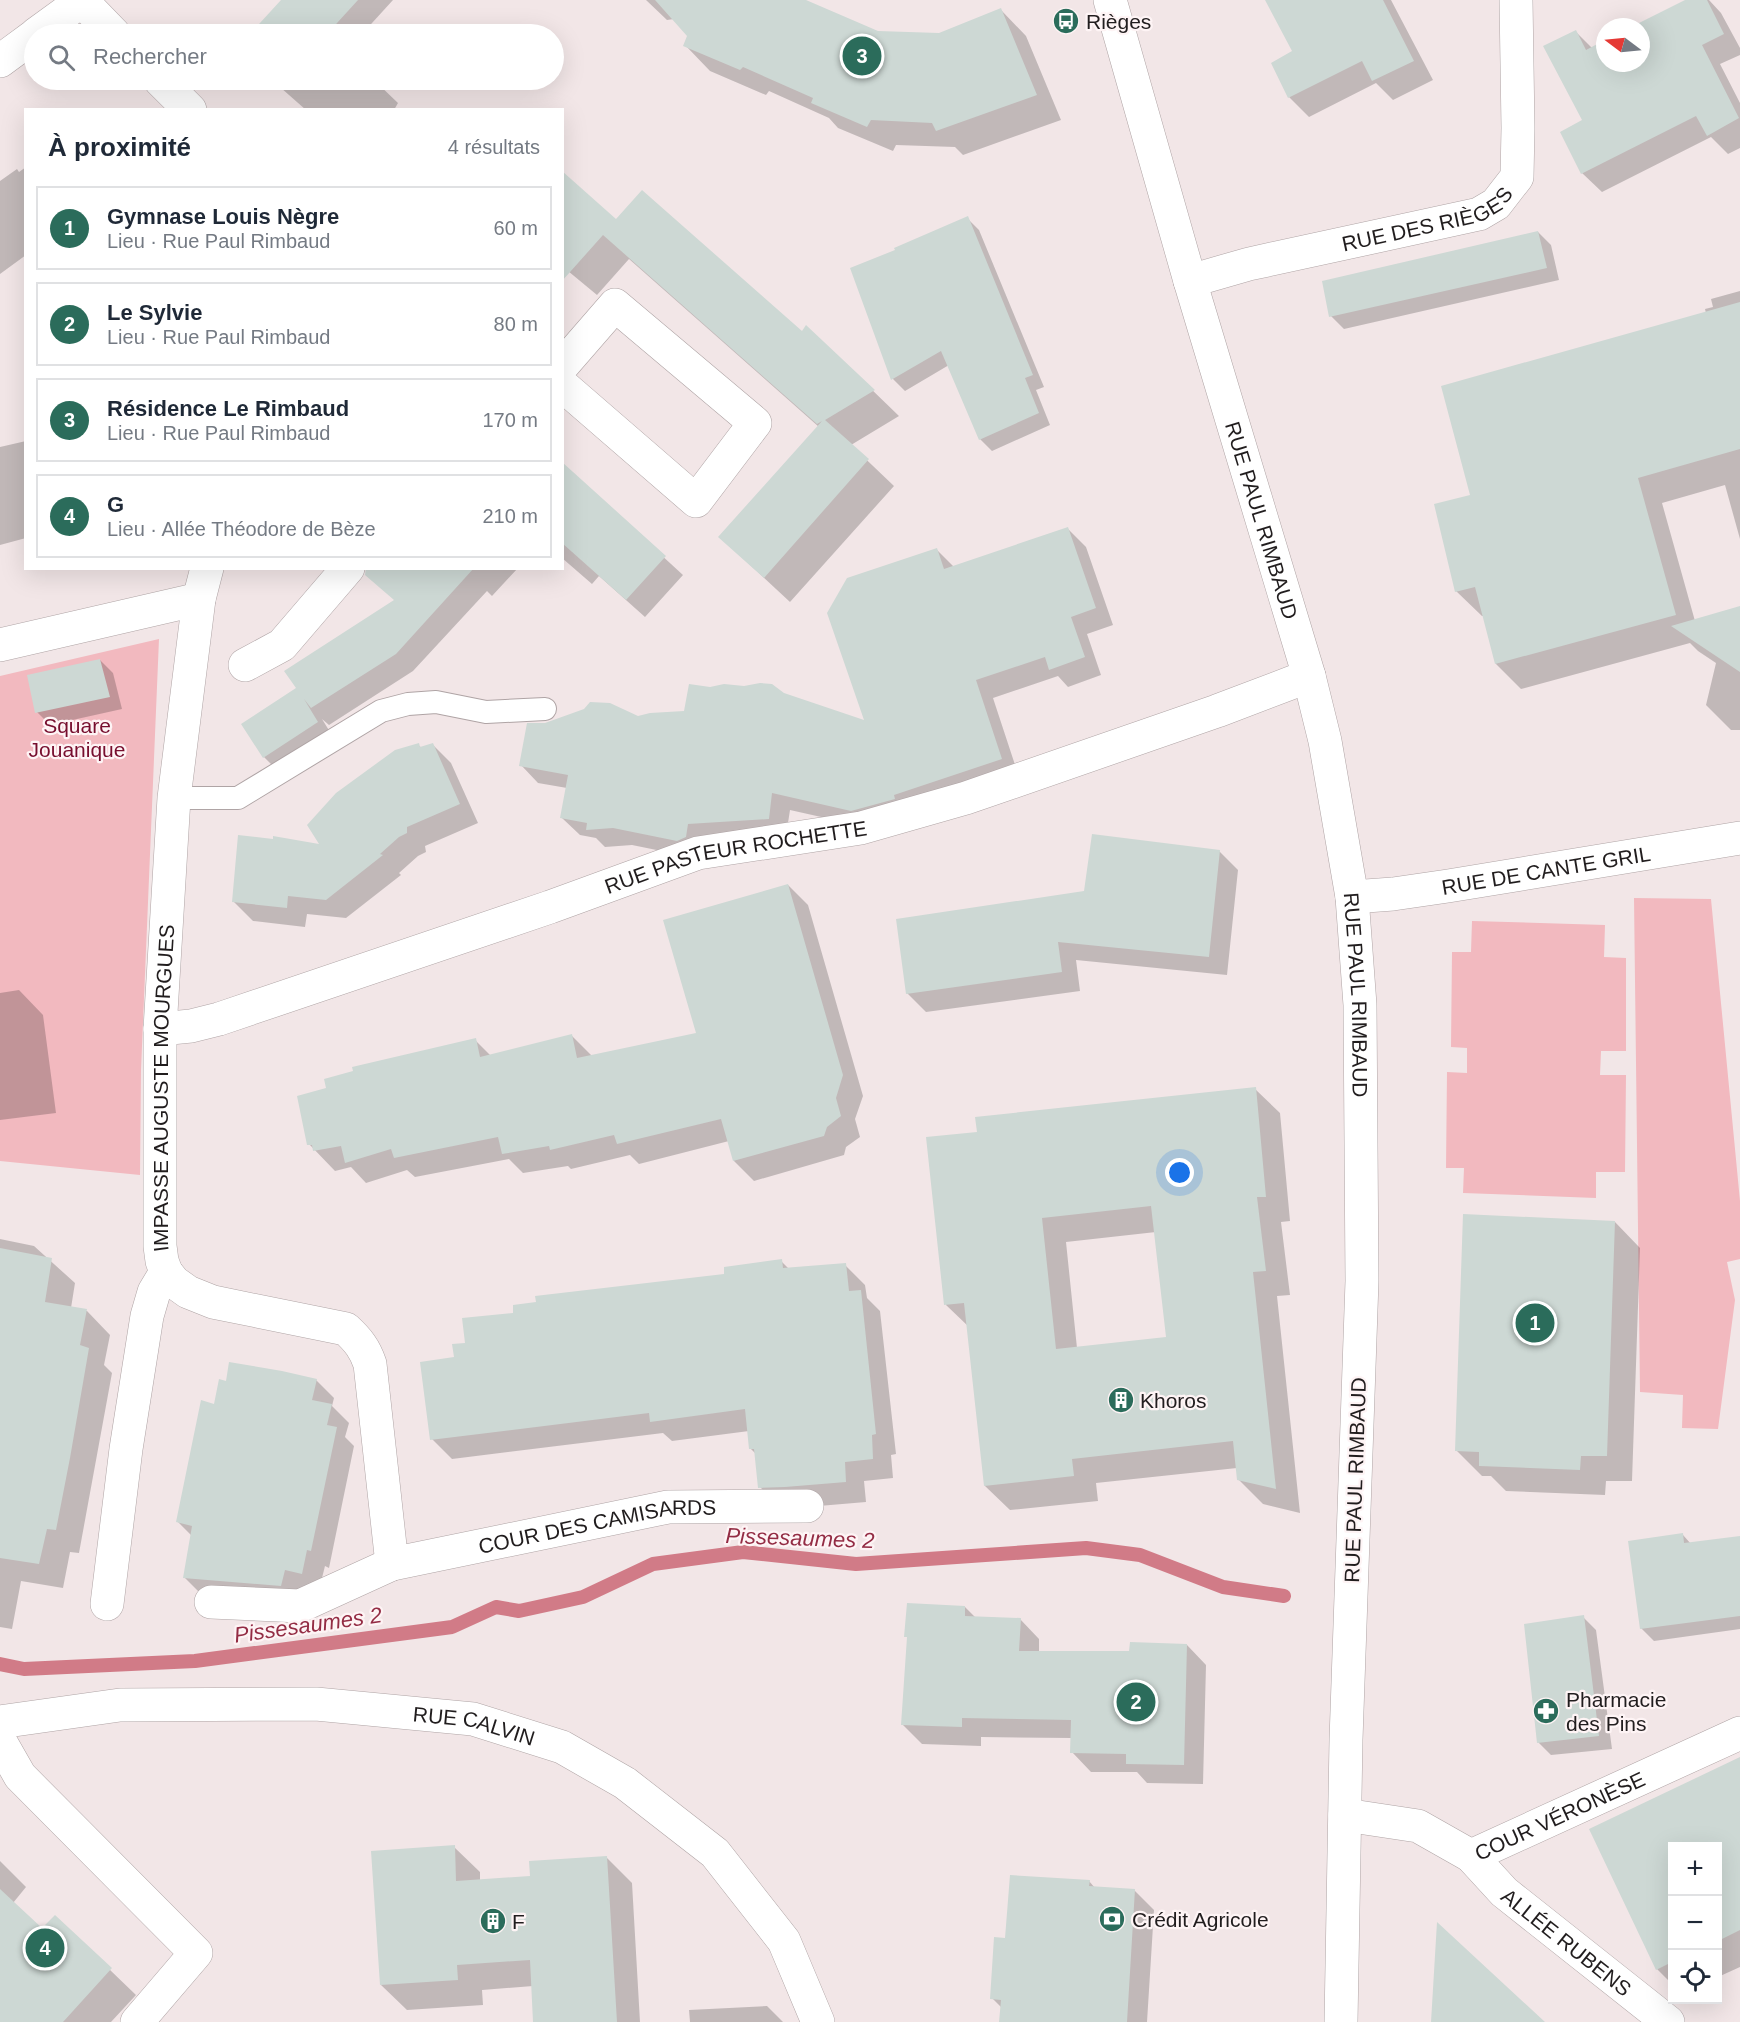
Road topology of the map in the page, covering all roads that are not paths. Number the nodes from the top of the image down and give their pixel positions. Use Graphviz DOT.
graph roads {
  1 [pos="83,0"];
  2 [pos="1110,0"];
  3 [pos="1516,0"];
  4 [pos="50,24"];
  5 [pos="105,24"];
  6 [pos="24,43"];
  7 [pos="0,61"];
  8 [pos="171,90"];
  9 [pos="190,108"];
  10 [pos="1190,281"];
  11 [pos="564,364"];
  12 [pos="564,387"];
  13 [pos="346,570"];
  14 [pos="203,584"];
  15 [pos="0,645"];
  16 [pos="245,665"];
  17 [pos="1309,676"];
  18 [pos="544,709"];
  19 [pos="174,798"];
  20 [pos="1740,838"];
  21 [pos="1352,897"];
  22 [pos="160,1029"];
  23 [pos="166,1272"];
  24 [pos="807,1506"];
  25 [pos="392,1564"];
  26 [pos="211,1602"];
  27 [pos="107,1604"];
  28 [pos="0,1722"];
  29 [pos="1740,1733"];
  30 [pos="0,1741"];
  31 [pos="1345,1815"];
  32 [pos="1471,1856"];
  33 [pos="137,2022"];
  34 [pos="818,2022"];
  35 [pos="1341,2022"];
  36 [pos="1668,2022"];
  1 -- 4 [label="street"];
  1 -- 5 [label="street"];
  2 -- 10 [label="street, RUE PAUL RIMBAUD"];
  3 -- 10 [label="street, RUE DES RIÈGES"];
  6 -- 7 [label="street"];
  8 -- 9 [label="street"];
  10 -- 17 [label="street, RUE PAUL RIMBAUD"];
  11 -- 12 [label="street"];
  13 -- 16 [label="street"];
  14 -- 15 [label="street"];
  14 -- 19 [label="street, IMPASSE AUGUSTE MOURGUES"];
  17 -- 21 [label="street, RUE PAUL RIMBAUD"];
  17 -- 22 [label="street, RUE PASTEUR ROCHETTE"];
  18 -- 19 [label="lane"];
  19 -- 22 [label="street, IMPASSE AUGUSTE MOURGUES"];
  20 -- 21 [label="street, RUE DE CANTE GRIL"];
  21 -- 31 [label="street, RUE PAUL RIMBAUD"];
  22 -- 23 [label="street, IMPASSE AUGUSTE MOURGUES"];
  23 -- 25 [label="street"];
  23 -- 27 [label="street, IMPASSE AUGUSTE MOURGUES"];
  24 -- 25 [label="street, COUR DES CAMISARDS"];
  25 -- 26 [label="street, COUR DES CAMISARDS"];
  28 -- 34 [label="street, RUE CALVIN"];
  29 -- 32 [label="street, COUR VÉRONÈSE"];
  30 -- 33 [label="street"];
  31 -- 32 [label="street, COUR VÉRONÈSE"];
  31 -- 35 [label="street, RUE PAUL RIMBAUD"];
  32 -- 36 [label="street, ALLÉE RUBENS"];
}
